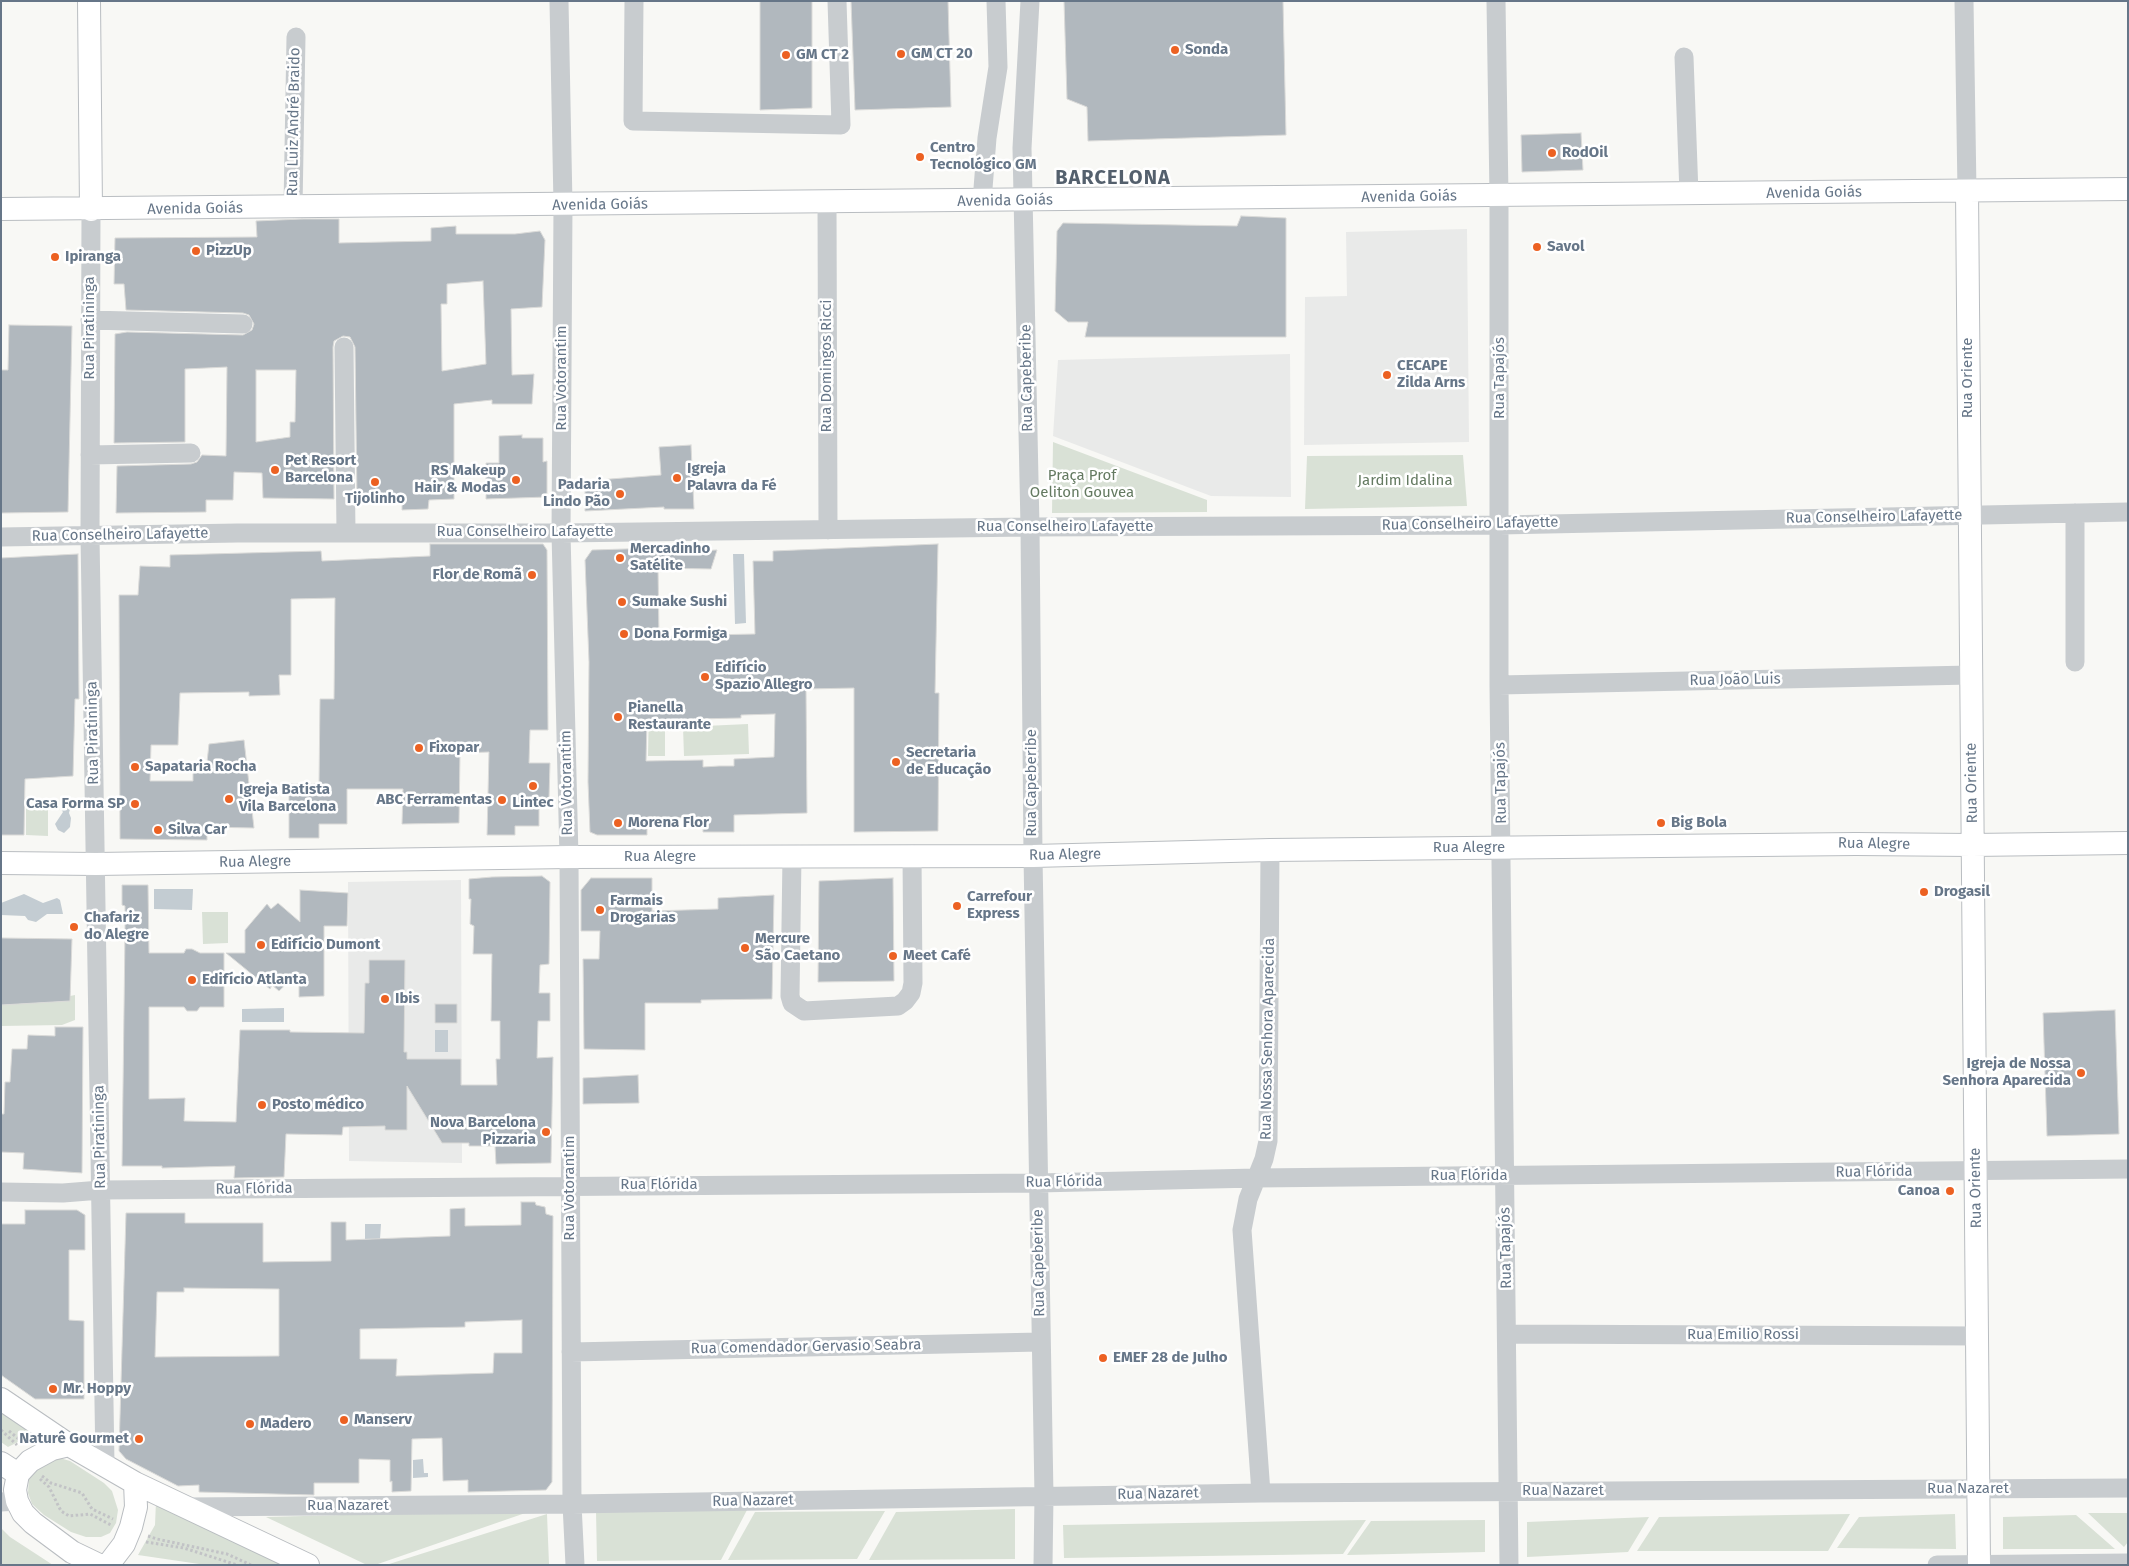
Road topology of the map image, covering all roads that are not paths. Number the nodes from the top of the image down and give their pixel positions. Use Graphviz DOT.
graph roads {
  1 [pos="89,1"];
  2 [pos="560,1"];
  3 [pos="634,1"];
  4 [pos="837,1"];
  5 [pos="996,1"];
  6 [pos="1030,1"];
  7 [pos="1496,1"];
  8 [pos="1964,1"];
  9 [pos="296,37"];
  10 [pos="1684,57"];
  11 [pos="2128,189"];
  12 [pos="1967,191"];
  13 [pos="1689,194"];
  14 [pos="1499,196"];
  15 [pos="982,201"];
  16 [pos="1023,201"];
  17 [pos="827,202"];
  18 [pos="563,205"];
  19 [pos="293,207"];
  20 [pos="1,209"];
  21 [pos="91,210"];
  22 [pos="90,320"];
  23 [pos="243,324"];
  24 [pos="344,346"];
  25 [pos="191,453"];
  26 [pos="90,455"];
  27 [pos="2128,512"];
  28 [pos="2075,513"];
  29 [pos="1968,515"];
  30 [pos="1500,525"];
  31 [pos="1030,527"];
  32 [pos="828,530"];
  33 [pos="346,533"];
  34 [pos="561,533"];
  35 [pos="90,536"];
  36 [pos="1,537"];
  37 [pos="2075,662"];
  38 [pos="1971,675"];
  39 [pos="1499,685"];
  40 [pos="2128,843"];
  41 [pos="1972,846"];
  42 [pos="1502,848"];
  43 [pos="1270,850"];
  44 [pos="912,855"];
  45 [pos="792,856"];
  46 [pos="1033,856"];
  47 [pos="569,857"];
  48 [pos="1,863"];
  49 [pos="96,864"];
  50 [pos="2128,1169"];
  51 [pos="1975,1170"];
  52 [pos="1505,1176"];
  53 [pos="1256,1178"];
  54 [pos="1038,1183"];
  55 [pos="570,1186"];
  56 [pos="101,1190"];
  57 [pos="1,1192"];
  58 [pos="1508,1334"];
  59 [pos="1978,1336"];
  60 [pos="1040,1342"];
  61 [pos="571,1352"];
  62 [pos="1,1399"];
  63 [pos="69,1445"];
  64 [pos="105,1464"];
  65 [pos="22,1469"];
  66 [pos="135,1483"];
  67 [pos="2128,1488"];
  68 [pos="1979,1490"];
  69 [pos="1508,1491"];
  70 [pos="1261,1493"];
  71 [pos="1044,1496"];
  72 [pos="9,1502"];
  73 [pos="572,1504"];
  74 [pos="188,1507"];
  75 [pos="2128,1563"];
  76 [pos="1979,1564"];
  77 [pos="99,1565"];
  78 [pos="108,1565"];
  79 [pos="308,1565"];
  80 [pos="575,1565"];
  81 [pos="1044,1565"];
  82 [pos="1510,1565"];
  83 [pos="1937,1565"];
  1 -- 21 [label="main road, Rua Piratininga"];
  2 -- 18 [label="street, Rua Votorantim"];
  3 -- 4 [label="street"];
  5 -- 15 [label="street"];
  6 -- 16 [label="street, Rua Capeberibe"];
  7 -- 14 [label="street, Rua Tapajós"];
  8 -- 12 [label="street, Rua Oriente"];
  9 -- 19 [label="street, Rua Luiz André Braido"];
  10 -- 13 [label="street"];
  11 -- 12 [label="main road, Avenida Goiás"];
  12 -- 13 [label="main road, Avenida Goiás"];
  12 -- 29 [label="main road, Rua Oriente"];
  13 -- 14 [label="main road, Avenida Goiás"];
  14 -- 16 [label="main road, Avenida Goiás"];
  14 -- 30 [label="street, Rua Tapajós"];
  15 -- 16 [label="main road, Avenida Goiás"];
  15 -- 17 [label="main road, Avenida Goiás"];
  16 -- 31 [label="street, Rua Capeberibe"];
  17 -- 18 [label="main road, Avenida Goiás"];
  17 -- 32 [label="street, Rua Domingos Ricci"];
  18 -- 19 [label="main road, Avenida Goiás"];
  18 -- 34 [label="street, Rua Votorantim"];
  19 -- 21 [label="main road, Avenida Goiás"];
  20 -- 21 [label="main road, Avenida Goiás"];
  21 -- 22 [label="street, Rua Piratininga"];
  22 -- 23 [label="street"];
  22 -- 26 [label="street, Rua Piratininga"];
  24 -- 33 [label="street"];
  25 -- 26 [label="street"];
  26 -- 35 [label="street, Rua Piratininga"];
  27 -- 28 [label="street, Rua Conselheiro Lafayette"];
  28 -- 29 [label="street, Rua Conselheiro Lafayette"];
  28 -- 37 [label="street"];
  29 -- 30 [label="street, Rua Conselheiro Lafayette"];
  29 -- 38 [label="main road, Rua Oriente"];
  30 -- 31 [label="street, Rua Conselheiro Lafayette"];
  30 -- 39 [label="street, Rua Tapajós"];
  31 -- 32 [label="street, Rua Conselheiro Lafayette"];
  31 -- 46 [label="street, Rua Capeberibe"];
  32 -- 34 [label="street, Rua Conselheiro Lafayette"];
  33 -- 34 [label="street, Rua Conselheiro Lafayette"];
  33 -- 35 [label="street, Rua Conselheiro Lafayette"];
  34 -- 47 [label="street, Rua Votorantim"];
  35 -- 36 [label="street, Rua Conselheiro Lafayette"];
  35 -- 49 [label="street, Rua Piratininga"];
  38 -- 39 [label="street, Rua João Luis"];
  38 -- 41 [label="main road, Rua Oriente"];
  39 -- 42 [label="street, Rua Tapajós"];
  40 -- 41 [label="main road, Rua Alegre"];
  41 -- 42 [label="main road, Rua Alegre"];
  41 -- 51 [label="main road, Rua Oriente"];
  42 -- 43 [label="main road, Rua Alegre"];
  42 -- 52 [label="street, Rua Tapajós"];
  43 -- 46 [label="main road, Rua Alegre"];
  43 -- 53 [label="street, Rua Nossa Senhora Aparecida"];
  44 -- 45 [label="main road, Rua Alegre"];
  44 -- 45 [label="street"];
  44 -- 46 [label="main road, Rua Alegre"];
  45 -- 47 [label="main road, Rua Alegre"];
  46 -- 54 [label="street, Rua Capeberibe"];
  47 -- 49 [label="main road, Rua Alegre"];
  47 -- 55 [label="street, Rua Votorantim"];
  48 -- 49 [label="main road, Rua Alegre"];
  49 -- 56 [label="street, Rua Piratininga"];
  50 -- 51 [label="street, Rua Flórida"];
  51 -- 52 [label="street, Rua Flórida"];
  51 -- 59 [label="main road, Rua Oriente"];
  52 -- 53 [label="street, Rua Flórida"];
  52 -- 58 [label="street, Rua Tapajós"];
  53 -- 54 [label="street, Rua Flórida"];
  53 -- 70 [label="street, Rua Nossa Senhora Aparecida"];
  54 -- 55 [label="street, Rua Flórida"];
  54 -- 60 [label="street, Rua Capeberibe"];
  55 -- 56 [label="street, Rua Flórida"];
  55 -- 61 [label="street, Rua Votorantim"];
  56 -- 57 [label="street, Rua Flórida"];
  56 -- 64 [label="street, Rua Piratininga"];
  58 -- 59 [label="street, Rua Emilio Rossi"];
  58 -- 69 [label="street, Rua Tapajós"];
  59 -- 68 [label="main road, Rua Oriente"];
  60 -- 61 [label="street, Rua Comendador Gervasio Seabra"];
  60 -- 71 [label="street, Rua Capeberibe"];
  61 -- 73 [label="street, Rua Votorantim"];
  62 -- 63 [label="main road"];
  63 -- 64 [label="main road"];
  63 -- 65 [label="main road"];
  64 -- 66 [label="main road"];
  65 -- 72 [label="main road"];
  66 -- 74 [label="main road"];
  66 -- 78 [label="main road"];
  67 -- 68 [label="street, Rua Nazaret"];
  68 -- 69 [label="street, Rua Nazaret"];
  68 -- 76 [label="main road, Rua Oriente"];
  69 -- 70 [label="street, Rua Nazaret"];
  69 -- 82 [label="street, Rua Tapajós"];
  70 -- 71 [label="street, Rua Nazaret"];
  71 -- 73 [label="street, Rua Nazaret"];
  71 -- 81 [label="street, Rua Capeberibe"];
  72 -- 77 [label="main road"];
  73 -- 74 [label="street, Rua Nazaret"];
  73 -- 80 [label="street, Rua Votorantim"];
  74 -- 79 [label="main road"];
  75 -- 76 [label="street"];
  76 -- 83 [label="street"];
}
